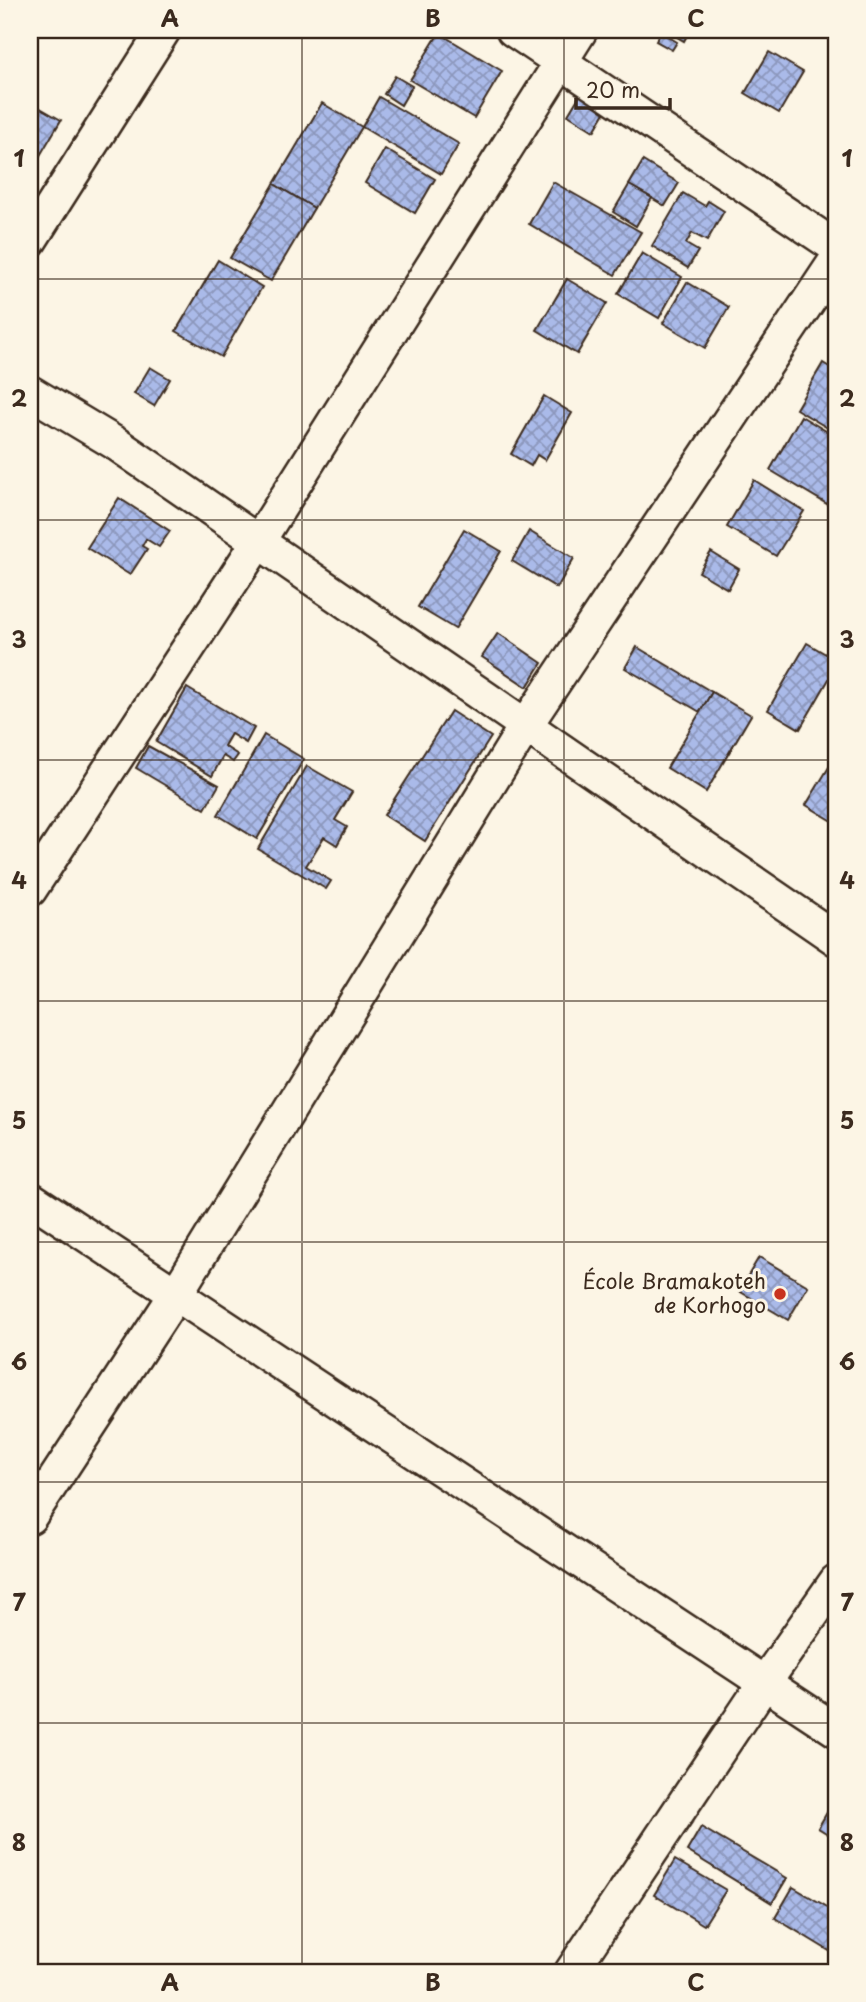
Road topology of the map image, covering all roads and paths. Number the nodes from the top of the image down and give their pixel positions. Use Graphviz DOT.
graph roads {
  1 [pos="164,30"];
  2 [pos="513,30"];
  3 [pos="581,30"];
  4 [pos="559,63"];
  5 [pos="30,241"];
  6 [pos="836,247"];
  7 [pos="836,260"];
  8 [pos="30,391"];
  9 [pos="258,542"];
  10 [pos="526,726"];
  11 [pos="30,890"];
  12 [pos="836,939"];
  13 [pos="30,1198"];
  14 [pos="176,1294"];
  15 [pos="30,1517"];
  16 [pos="836,1581"];
  17 [pos="765,1682"];
  18 [pos="836,1730"];
  19 [pos="571,1972"];
  1 -- 5 [label="street"];
  2 -- 4 [label="street"];
  3 -- 4 [label="street"];
  4 -- 6 [label="street"];
  4 -- 9 [label="street"];
  7 -- 10 [label="street"];
  8 -- 9 [label="street"];
  9 -- 10 [label="street"];
  9 -- 11 [label="street"];
  10 -- 12 [label="street"];
  10 -- 14 [label="street"];
  13 -- 14 [label="street"];
  14 -- 15 [label="street"];
  14 -- 17 [label="street"];
  16 -- 17 [label="street"];
  17 -- 18 [label="street"];
  17 -- 19 [label="street"];
}
